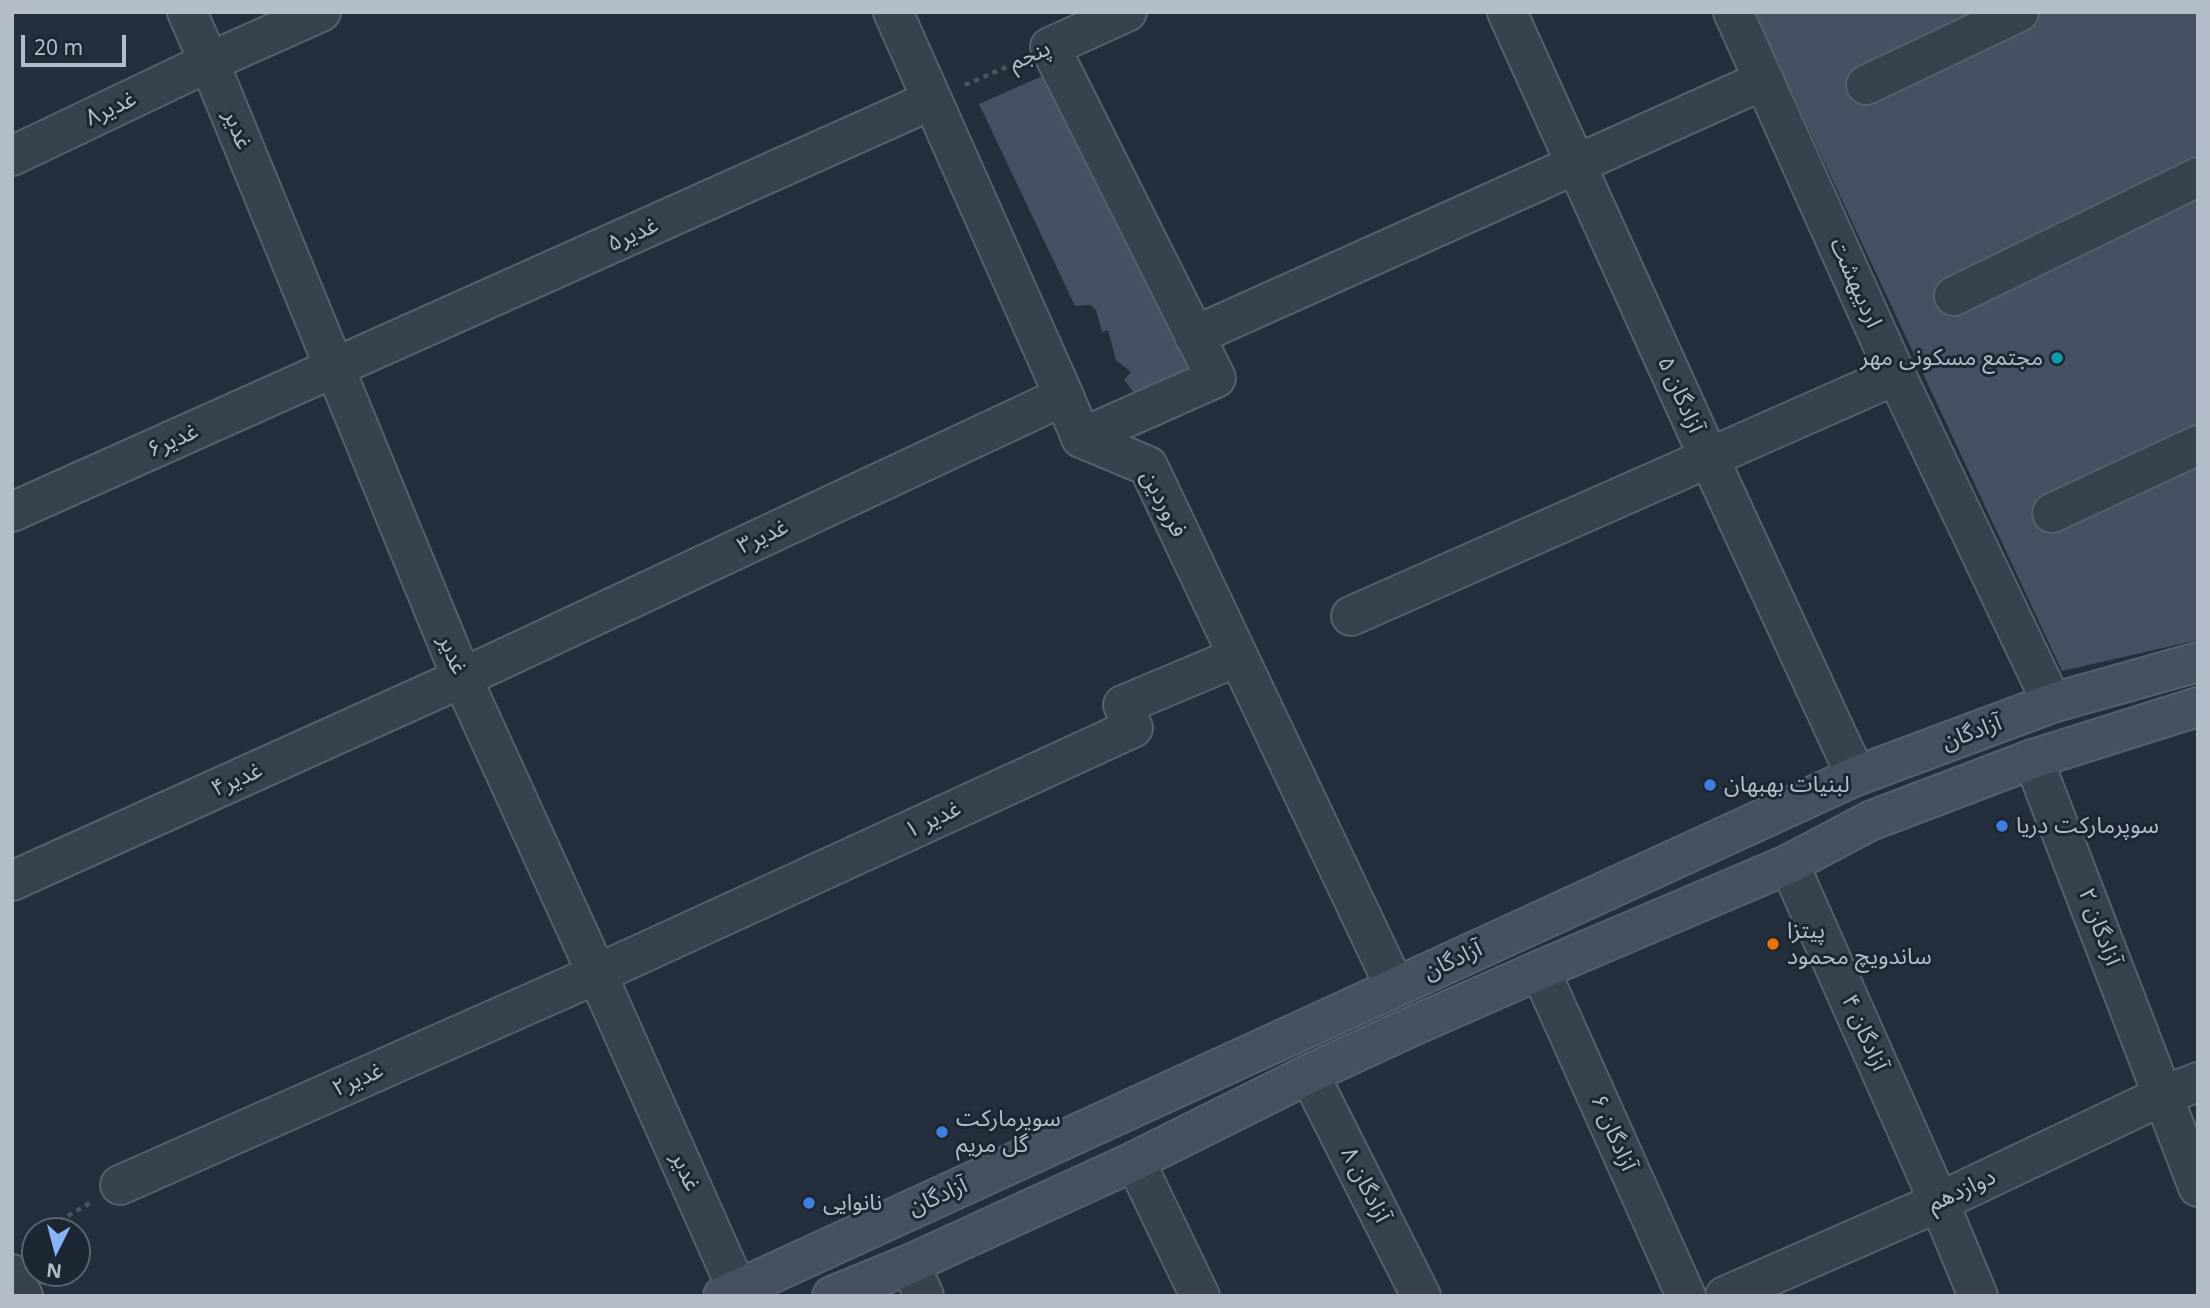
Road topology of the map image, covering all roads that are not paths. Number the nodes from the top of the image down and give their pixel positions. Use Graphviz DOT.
graph roads {
  1 [pos="187,12"];
  2 [pos="321,12"];
  3 [pos="893,12"];
  4 [pos="1128,12"];
  5 [pos="1507,12"];
  6 [pos="1733,12"];
  7 [pos="2019,12"];
  8 [pos="209,62"];
  9 [pos="1764,80"];
  10 [pos="1866,85"];
  11 [pos="932,100"];
  12 [pos="12,156"];
  13 [pos="1576,164"];
  14 [pos="2198,177"];
  15 [pos="1954,296"];
  16 [pos="1194,336"];
  17 [pos="334,369"];
  18 [pos="1896,375"];
  19 [pos="1064,396"];
  20 [pos="1081,438"];
  21 [pos="2198,445"];
  22 [pos="1709,458"];
  23 [pos="12,512"];
  24 [pos="2052,513"];
  25 [pos="1351,616"];
  26 [pos="1237,657"];
  27 [pos="2198,662"];
  28 [pos="462,678"];
  29 [pos="2052,703"];
  30 [pos="2198,707"];
  31 [pos="2033,759"];
  32 [pos="1856,776"];
  33 [pos="1789,864"];
  34 [pos="12,881"];
  35 [pos="1540,970"];
  36 [pos="597,974"];
  37 [pos="1395,987"];
  38 [pos="1309,1074"];
  39 [pos="2181,1089"];
  40 [pos="1135,1161"];
  41 [pos="120,1185"];
  42 [pos="2198,1187"];
  43 [pos="1939,1202"];
  44 [pos="12,1274"];
  45 [pos="917,1280"];
  46 [pos="730,1292"];
  47 [pos="23,1296"];
  48 [pos="832,1296"];
  49 [pos="1200,1296"];
  50 [pos="1421,1296"];
  51 [pos="1686,1296"];
  52 [pos="1725,1296"];
  53 [pos="1978,1296"];
  1 -- 8 [label="street, غدیر"];
  2 -- 8 [label="street, غدیر۸"];
  3 -- 11 [label="street"];
  4 -- 16 [label="street, پنجم"];
  5 -- 13 [label="street, آزادگان ۵"];
  6 -- 9 [label="street, اردیبهشت"];
  7 -- 10 [label="street"];
  8 -- 12 [label="street, غدیر۸"];
  8 -- 17 [label="street, غدیر"];
  9 -- 13 [label="street"];
  9 -- 18 [label="street, اردیبهشت"];
  11 -- 17 [label="street, غدیر۵"];
  11 -- 19 [label="street"];
  13 -- 16 [label="street"];
  13 -- 22 [label="street, آزادگان ۵"];
  14 -- 15 [label="street"];
  16 -- 20 [label="street"];
  17 -- 23 [label="street, غدیر۶"];
  17 -- 28 [label="street, غدیر"];
  18 -- 22 [label="street"];
  18 -- 29 [label="street, اردیبهشت"];
  19 -- 20 [label="street"];
  19 -- 28 [label="street, غدیر۳"];
  20 -- 26 [label="street, فروردین"];
  21 -- 24 [label="street"];
  22 -- 25 [label="street"];
  22 -- 32 [label="street, آزادگان ۵"];
  26 -- 36 [label="street, غدیر ۱"];
  26 -- 37 [label="street, فروردین"];
  27 -- 29 [label="main road, آزادگان"];
  28 -- 34 [label="street, غدیر۴"];
  28 -- 36 [label="street, غدیر"];
  29 -- 32 [label="main road, آزادگان"];
  30 -- 31 [label="main road, آزادگان"];
  31 -- 33 [label="main road, آزادگان"];
  31 -- 39 [label="street, آزادگان ۲"];
  32 -- 37 [label="main road, آزادگان"];
  33 -- 35 [label="main road, آزادگان"];
  33 -- 43 [label="street, آزادگان ۴"];
  35 -- 38 [label="main road, آزادگان"];
  35 -- 51 [label="street, آزادگان ۶"];
  36 -- 41 [label="street, غدیر۲"];
  36 -- 46 [label="street, غدیر"];
  37 -- 46 [label="main road, آزادگان"];
  38 -- 40 [label="main road, آزادگان"];
  38 -- 50 [label="street, آزادگان ۸"];
  39 -- 42 [label="street, آزادگان ۲"];
  39 -- 43 [label="street, دوازدهم"];
  40 -- 45 [label="main road, آزادگان"];
  40 -- 49 [label="street"];
  43 -- 52 [label="street, دوازدهم"];
  43 -- 53 [label="street, آزادگان ۴"];
  44 -- 47 [label="street"];
  45 -- 48 [label="main road, آزادگان"];
}
